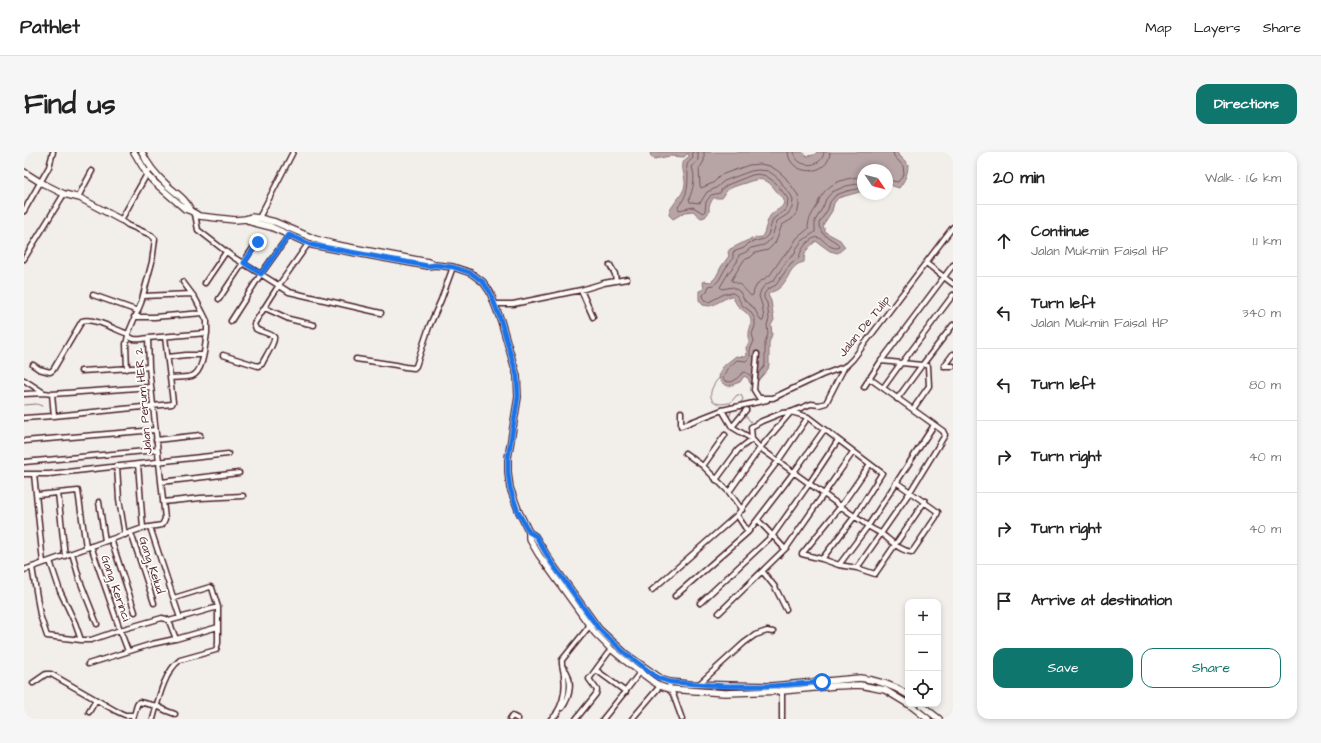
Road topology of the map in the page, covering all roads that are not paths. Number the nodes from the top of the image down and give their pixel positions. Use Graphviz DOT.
graph roads {
  1 [pos="53,152"];
  2 [pos="134,152"];
  3 [pos="142,152"];
  4 [pos="293,152"];
  5 [pos="92,171"];
  6 [pos="24,172"];
  7 [pos="149,172"];
  8 [pos="40,182"];
  9 [pos="64,194"];
  10 [pos="78,197"];
  11 [pos="24,211"];
  12 [pos="195,214"];
  13 [pos="259,218"];
  14 [pos="246,219"];
  15 [pos="121,220"];
  16 [pos="953,227"];
  17 [pos="289,235"];
  18 [pos="258,242"];
  19 [pos="308,244"];
  20 [pos="226,252"];
  21 [pos="24,259"];
  22 [pos="244,263"];
  23 [pos="926,263"];
  24 [pos="435,265"];
  25 [pos="610,265"];
  26 [pos="953,265"];
  27 [pos="453,267"];
  28 [pos="261,274"];
  29 [pos="944,276"];
  30 [pos="628,280"];
  31 [pos="616,281"];
  32 [pos="183,282"];
  33 [pos="205,283"];
  34 [pos="953,284"];
  35 [pos="279,285"];
  36 [pos="582,290"];
  37 [pos="191,294"];
  38 [pos="953,295"];
  39 [pos="93,296"];
  40 [pos="143,296"];
  41 [pos="219,299"];
  42 [pos="495,304"];
  43 [pos="265,308"];
  44 [pos="138,311"];
  45 [pos="204,313"];
  46 [pos="381,314"];
  47 [pos="134,317"];
  48 [pos="593,317"];
  49 [pos="231,321"];
  50 [pos="314,325"];
  51 [pos="953,325"];
  52 [pos="207,333"];
  53 [pos="128,335"];
  54 [pos="166,336"];
  55 [pos="148,338"];
  56 [pos="757,354"];
  57 [pos="953,354"];
  58 [pos="203,355"];
  59 [pos="223,355"];
  60 [pos="168,357"];
  61 [pos="356,359"];
  62 [pos="880,361"];
  63 [pos="902,363"];
  64 [pos="923,364"];
  65 [pos="34,365"];
  66 [pos="846,366"];
  67 [pos="953,366"];
  68 [pos="149,367"];
  69 [pos="128,368"];
  70 [pos="81,371"];
  71 [pos="170,378"];
  72 [pos="869,378"];
  73 [pos="24,380"];
  74 [pos="151,387"];
  75 [pos="864,387"];
  76 [pos="883,388"];
  77 [pos="44,393"];
  78 [pos="24,394"];
  79 [pos="52,394"];
  80 [pos="773,398"];
  81 [pos="897,399"];
  82 [pos="153,407"];
  83 [pos="913,409"];
  84 [pos="724,410"];
  85 [pos="746,410"];
  86 [pos="681,412"];
  87 [pos="791,412"];
  88 [pos="54,416"];
  89 [pos="808,417"];
  90 [pos="24,418"];
  91 [pos="934,425"];
  92 [pos="732,427"];
  93 [pos="155,430"];
  94 [pos="824,430"];
  95 [pos="200,435"];
  96 [pos="725,435"];
  97 [pos="752,439"];
  98 [pos="156,440"];
  99 [pos="838,440"];
  100 [pos="24,441"];
  101 [pos="760,448"];
  102 [pos="157,450"];
  103 [pos="684,452"];
  104 [pos="853,452"];
  105 [pos="228,454"];
  106 [pos="778,461"];
  107 [pos="24,462"];
  108 [pos="158,462"];
  109 [pos="138,464"];
  110 [pos="870,464"];
  111 [pos="116,466"];
  112 [pos="703,466"];
  113 [pos="794,472"];
  114 [pos="239,473"];
  115 [pos="24,474"];
  116 [pos="34,474"];
  117 [pos="716,480"];
  118 [pos="160,482"];
  119 [pos="896,482"];
  120 [pos="809,484"];
  121 [pos="728,492"];
  122 [pos="910,492"];
  123 [pos="58,493"];
  124 [pos="824,494"];
  125 [pos="37,495"];
  126 [pos="243,496"];
  127 [pos="99,502"];
  128 [pos="163,502"];
  129 [pos="924,502"];
  130 [pos="841,506"];
  131 [pos="742,510"];
  132 [pos="737,515"];
  133 [pos="855,516"];
  134 [pos="758,520"];
  135 [pos="868,526"];
  136 [pos="150,527"];
  137 [pos="143,528"];
  138 [pos="748,532"];
  139 [pos="131,533"];
  140 [pos="881,534"];
  141 [pos="125,535"];
  142 [pos="773,535"];
  143 [pos="111,540"];
  144 [pos="105,541"];
  145 [pos="896,545"];
  146 [pos="88,547"];
  147 [pos="785,549"];
  148 [pos="72,553"];
  149 [pos="64,556"];
  150 [pos="822,559"];
  151 [pos="50,561"];
  152 [pos="43,564"];
  153 [pos="839,565"];
  154 [pos="32,567"];
  155 [pos="857,568"];
  156 [pos="24,570"];
  157 [pos="763,572"];
  158 [pos="652,590"];
  159 [pos="675,596"];
  160 [pos="174,598"];
  161 [pos="154,603"];
  162 [pos="700,603"];
  163 [pos="218,607"];
  164 [pos="786,609"];
  165 [pos="135,612"];
  166 [pos="719,613"];
  167 [pos="180,618"];
  168 [pos="169,621"];
  169 [pos="96,624"];
  170 [pos="591,624"];
  171 [pos="218,627"];
  172 [pos="120,630"];
  173 [pos="773,632"];
  174 [pos="175,639"];
  175 [pos="81,640"];
  176 [pos="611,649"];
  177 [pos="128,651"];
  178 [pos="88,664"];
  179 [pos="596,670"];
  180 [pos="642,670"];
  181 [pos="33,683"];
  182 [pos="699,684"];
  183 [pos="660,686"];
  184 [pos="669,686"];
  185 [pos="782,688"];
  186 [pos="626,692"];
  187 [pos="905,693"];
  188 [pos="96,700"];
  189 [pos="905,702"];
  190 [pos="157,706"];
  191 [pos="912,707"];
  192 [pos="924,707"];
  193 [pos="89,712"];
  194 [pos="176,714"];
  195 [pos="133,717"];
  196 [pos="153,719"];
  197 [pos="510,719"];
  198 [pos="518,719"];
  199 [pos="551,719"];
  200 [pos="576,719"];
  201 [pos="602,719"];
  202 [pos="632,719"];
  203 [pos="682,719"];
  204 [pos="782,719"];
  205 [pos="928,719"];
  206 [pos="939,719"];
  1 -- 8 [label="street"];
  2 -- 7 [label="street"];
  3 -- 7 [label="street"];
  4 -- 13 [label="street"];
  5 -- 10 [label="street"];
  6 -- 8 [label="street"];
  7 -- 12 [label="street"];
  7 -- 15 [label="street"];
  8 -- 9 [label="street"];
  8 -- 11 [label="street"];
  9 -- 10 [label="street"];
  9 -- 21 [label="street"];
  10 -- 15 [label="street"];
  12 -- 14 [label="street"];
  12 -- 20 [label="street"];
  13 -- 14 [label="street"];
  13 -- 24 [label="street"];
  14 -- 17 [label="street"];
  15 -- 40 [label="street, Jalan Perum HER 2"];
  16 -- 23 [label="street, Jalan De Tulip"];
  17 -- 19 [label="street"];
  17 -- 28 [label="street"];
  18 -- 22 [label="street"];
  19 -- 24 [label="street"];
  19 -- 35 [label="street"];
  20 -- 22 [label="street"];
  20 -- 33 [label="street"];
  22 -- 28 [label="street"];
  22 -- 41 [label="street"];
  23 -- 29 [label="street"];
  23 -- 66 [label="street, Jalan De Tulip"];
  24 -- 27 [label="street"];
  25 -- 31 [label="street"];
  26 -- 29 [label="street"];
  27 -- 42 [label="street"];
  27 -- 61 [label="street"];
  28 -- 35 [label="street"];
  28 -- 49 [label="street"];
  29 -- 34 [label="street"];
  29 -- 62 [label="street"];
  30 -- 31 [label="street"];
  31 -- 36 [label="street"];
  32 -- 37 [label="street"];
  35 -- 43 [label="street"];
  35 -- 46 [label="street"];
  36 -- 42 [label="street"];
  36 -- 48 [label="street"];
  37 -- 40 [label="street"];
  37 -- 45 [label="street"];
  38 -- 63 [label="street"];
  39 -- 44 [label="street"];
  40 -- 44 [label="street, Jalan Perum HER 2"];
  42 -- 170 [label="street"];
  43 -- 50 [label="street"];
  43 -- 59 [label="street"];
  44 -- 47 [label="street, Jalan Perum HER 2"];
  45 -- 47 [label="street"];
  45 -- 52 [label="street"];
  47 -- 53 [label="street, Jalan Perum HER 2"];
  51 -- 64 [label="street"];
  52 -- 54 [label="street"];
  52 -- 58 [label="street"];
  53 -- 55 [label="street, Jalan Perum HER 2"];
  53 -- 65 [label="street"];
  53 -- 69 [label="street"];
  54 -- 55 [label="street"];
  54 -- 60 [label="street"];
  55 -- 68 [label="street, Jalan Perum HER 2"];
  56 -- 80 [label="street"];
  57 -- 67 [label="street"];
  58 -- 60 [label="street"];
  58 -- 71 [label="street"];
  60 -- 71 [label="street"];
  62 -- 63 [label="street"];
  62 -- 72 [label="street"];
  63 -- 64 [label="street"];
  63 -- 76 [label="street"];
  64 -- 81 [label="street"];
  64 -- 83 [label="street"];
  66 -- 80 [label="street, Jalan De Tulip"];
  66 -- 87 [label="street"];
  68 -- 69 [label="street"];
  68 -- 74 [label="street, Jalan Perum HER 2"];
  69 -- 70 [label="street"];
  71 -- 82 [label="street"];
  72 -- 75 [label="street"];
  72 -- 76 [label="street"];
  73 -- 77 [label="street"];
  74 -- 79 [label="street"];
  74 -- 82 [label="street, Jalan Perum HER 2"];
  76 -- 81 [label="street"];
  77 -- 78 [label="street"];
  77 -- 79 [label="street"];
  79 -- 88 [label="street"];
  80 -- 84 [label="street, Jalan De Tulip"];
  81 -- 83 [label="street"];
  82 -- 88 [label="street"];
  82 -- 93 [label="street, Jalan Perum HER 2"];
  83 -- 91 [label="street"];
  84 -- 86 [label="street, Jalan De Tulip"];
  84 -- 92 [label="street"];
  85 -- 92 [label="street"];
  87 -- 89 [label="street"];
  87 -- 97 [label="street"];
  87 -- 101 [label="street"];
  88 -- 90 [label="street"];
  89 -- 94 [label="street"];
  89 -- 106 [label="street"];
  91 -- 119 [label="street"];
  91 -- 122 [label="street"];
  92 -- 97 [label="street"];
  93 -- 98 [label="street, Jalan Perum HER 2"];
  93 -- 100 [label="street"];
  94 -- 99 [label="street"];
  94 -- 113 [label="street"];
  95 -- 98 [label="street"];
  96 -- 112 [label="street"];
  97 -- 101 [label="street"];
  97 -- 117 [label="street"];
  98 -- 102 [label="street, Jalan Perum HER 2"];
  99 -- 104 [label="street"];
  99 -- 120 [label="street"];
  101 -- 106 [label="street"];
  101 -- 121 [label="street"];
  102 -- 107 [label="street"];
  102 -- 108 [label="street, Jalan Perum HER 2"];
  103 -- 112 [label="street"];
  104 -- 110 [label="street"];
  104 -- 124 [label="street"];
  105 -- 108 [label="street"];
  106 -- 113 [label="street"];
  106 -- 131 [label="street"];
  108 -- 109 [label="street"];
  108 -- 118 [label="street, Jalan Perum HER 2"];
  109 -- 111 [label="street"];
  109 -- 137 [label="street"];
  110 -- 130 [label="street"];
  110 -- 133 [label="street"];
  111 -- 116 [label="street"];
  111 -- 141 [label="street"];
  112 -- 117 [label="street"];
  113 -- 120 [label="street"];
  113 -- 134 [label="street"];
  114 -- 118 [label="street"];
  115 -- 116 [label="street"];
  116 -- 125 [label="street"];
  117 -- 121 [label="street"];
  118 -- 128 [label="street, Jalan Perum HER 2"];
  119 -- 122 [label="street"];
  119 -- 135 [label="street"];
  120 -- 124 [label="street"];
  120 -- 142 [label="street"];
  121 -- 131 [label="street"];
  122 -- 129 [label="street"];
  122 -- 140 [label="street"];
  123 -- 125 [label="street"];
  123 -- 146 [label="street, Gang Kerinci"];
  123 -- 149 [label="street"];
  124 -- 130 [label="street"];
  124 -- 147 [label="street"];
  125 -- 152 [label="street"];
  126 -- 128 [label="street"];
  127 -- 144 [label="street"];
  128 -- 136 [label="street, Jalan Perum HER 2"];
  129 -- 145 [label="street"];
  129 -- 145 [label="street"];
  130 -- 133 [label="street"];
  130 -- 150 [label="street"];
  131 -- 132 [label="street"];
  132 -- 138 [label="street"];
  132 -- 158 [label="street"];
  133 -- 135 [label="street"];
  133 -- 150 [label="street"];
  134 -- 138 [label="street"];
  134 -- 142 [label="street"];
  135 -- 140 [label="street"];
  135 -- 153 [label="street"];
  136 -- 137 [label="street"];
  136 -- 160 [label="street"];
  137 -- 139 [label="street"];
  138 -- 159 [label="street"];
  139 -- 141 [label="street"];
  139 -- 161 [label="street, Gang Kelud"];
  140 -- 145 [label="street"];
  140 -- 155 [label="street"];
  141 -- 143 [label="street"];
  142 -- 147 [label="street"];
  142 -- 162 [label="street"];
  143 -- 144 [label="street"];
  143 -- 165 [label="street"];
  144 -- 146 [label="street"];
  145 -- 155 [label="street"];
  146 -- 148 [label="street"];
  146 -- 172 [label="street, Gang Kerinci"];
  147 -- 157 [label="street"];
  148 -- 149 [label="street"];
  148 -- 169 [label="street"];
  149 -- 151 [label="street"];
  150 -- 153 [label="street"];
  151 -- 152 [label="street"];
  151 -- 175 [label="street"];
  152 -- 154 [label="street"];
  153 -- 155 [label="street"];
  154 -- 156 [label="street"];
  154 -- 175 [label="street, Gang Kerinci"];
  157 -- 164 [label="street"];
  157 -- 166 [label="street"];
  160 -- 163 [label="street"];
  160 -- 167 [label="street"];
  163 -- 167 [label="street"];
  163 -- 171 [label="street"];
  167 -- 168 [label="street"];
  168 -- 172 [label="street"];
  168 -- 174 [label="street"];
  170 -- 176 [label="street"];
  170 -- 180 [label="street"];
  170 -- 199 [label="street"];
  171 -- 174 [label="street"];
  171 -- 190 [label="street"];
  172 -- 175 [label="street, Gang Kerinci"];
  172 -- 177 [label="street"];
  173 -- 182 [label="street"];
  174 -- 177 [label="street"];
  176 -- 179 [label="street"];
  176 -- 180 [label="street"];
  177 -- 178 [label="street"];
  179 -- 186 [label="street"];
  179 -- 200 [label="street"];
  180 -- 183 [label="street"];
  180 -- 184 [label="street"];
  180 -- 186 [label="street"];
  181 -- 188 [label="street"];
  182 -- 184 [label="street"];
  182 -- 185 [label="street"];
  183 -- 184 [label="street"];
  183 -- 202 [label="street"];
  184 -- 185 [label="street"];
  184 -- 203 [label="street"];
  185 -- 187 [label="street"];
  185 -- 189 [label="street"];
  185 -- 204 [label="street"];
  186 -- 201 [label="street"];
  188 -- 193 [label="street"];
  188 -- 195 [label="street"];
  190 -- 194 [label="street"];
  190 -- 195 [label="street"];
  190 -- 196 [label="street"];
  191 -- 205 [label="street"];
  192 -- 206 [label="street"];
  197 -- 198 [label="street"];
}
